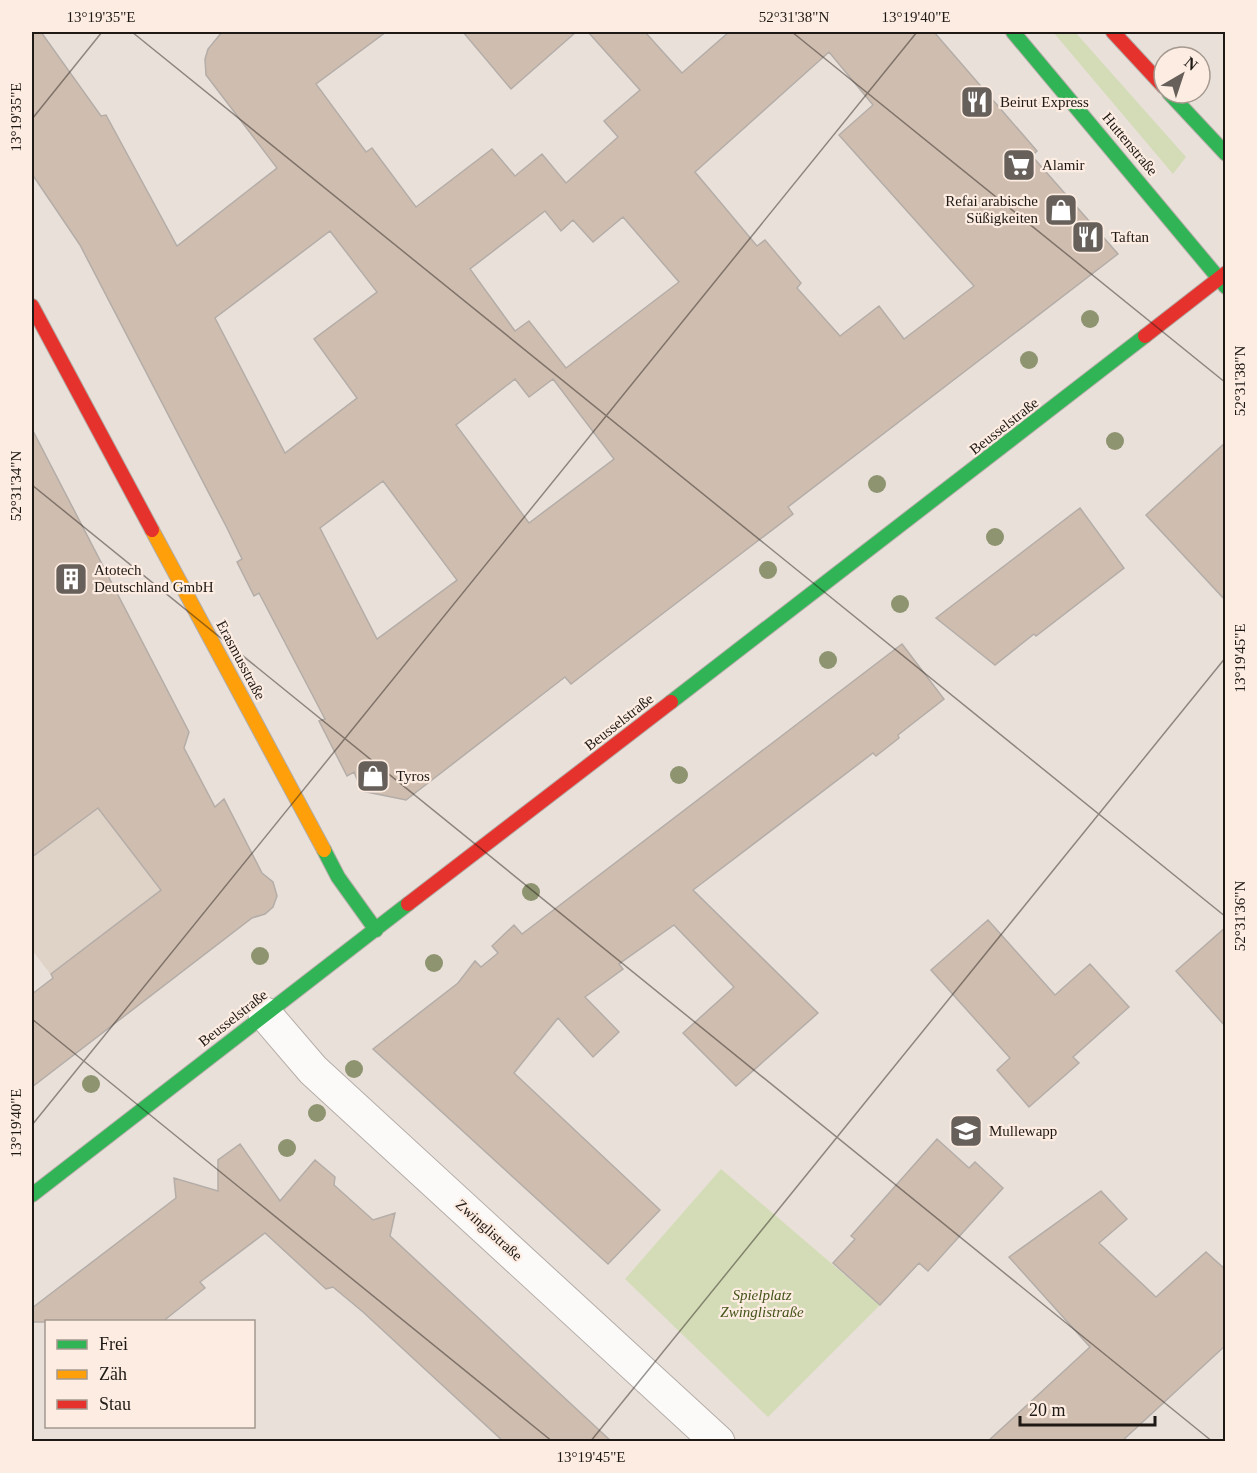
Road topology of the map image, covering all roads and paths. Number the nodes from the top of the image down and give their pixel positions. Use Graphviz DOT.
graph roads {
  1 [pos="1013,32"];
  2 [pos="1113,32"];
  3 [pos="1152,74"];
  4 [pos="1180,105"];
  5 [pos="1226,154"];
  6 [pos="1223,280"];
  7 [pos="32,306"];
  8 [pos="376,930"];
  9 [pos="266,1014"];
  10 [pos="32,1195"];
  11 [pos="718,1442"];
  1 -- 6 [label="main road, Huttenstraße"];
  2 -- 3 [label="main road"];
  4 -- 5 [label="main road"];
  6 -- 8 [label="main road, Beusselstraße"];
  7 -- 8 [label="main road, Erasmusstraße"];
  8 -- 9 [label="main road, Beusselstraße"];
  9 -- 10 [label="main road, Beusselstraße"];
  9 -- 11 [label="street, Zwinglistraße"];
}
